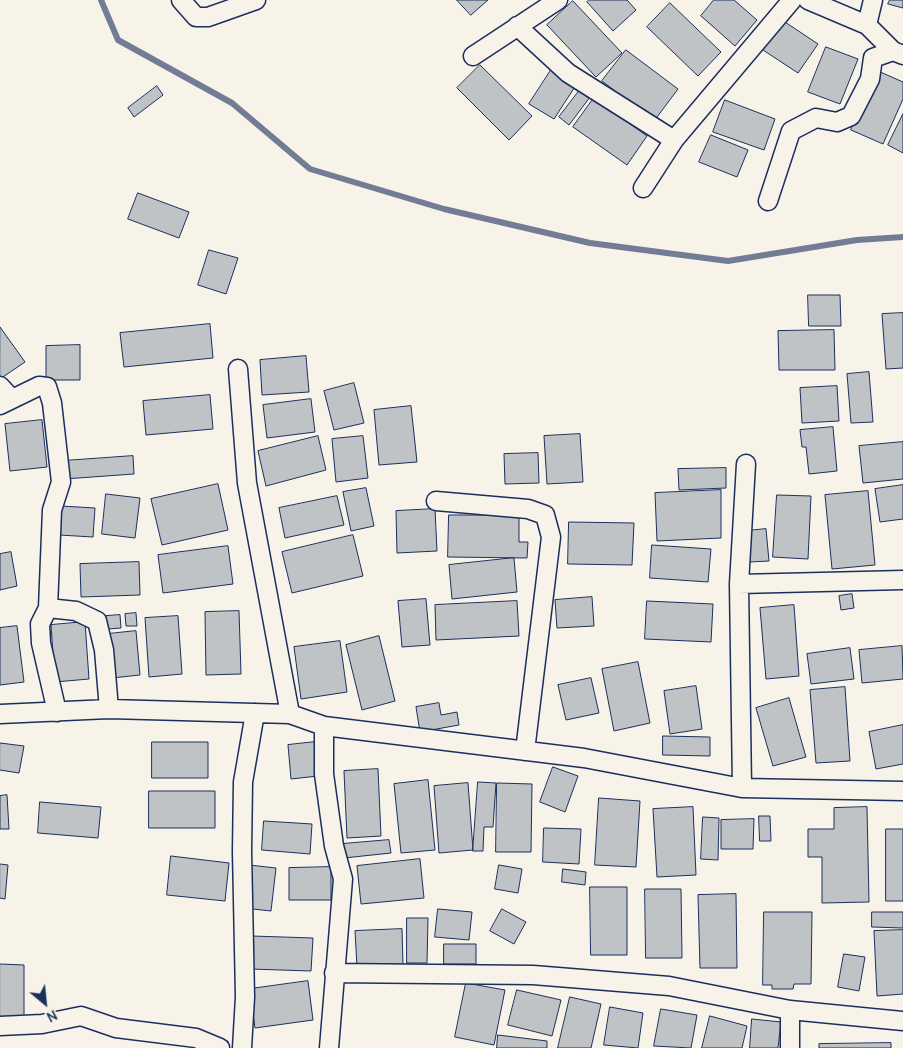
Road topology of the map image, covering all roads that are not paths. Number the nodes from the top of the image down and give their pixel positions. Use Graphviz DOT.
graph roads {
  1 [pos="181,0"];
  2 [pos="256,0"];
  3 [pos="558,0"];
  4 [pos="792,0"];
  5 [pos="808,0"];
  6 [pos="873,0"];
  7 [pos="867,25"];
  8 [pos="517,26"];
  9 [pos="898,53"];
  10 [pos="473,56"];
  11 [pos="674,140"];
  12 [pos="643,188"];
  13 [pos="768,201"];
  14 [pos="238,369"];
  15 [pos="0,386"];
  16 [pos="6,402"];
  17 [pos="746,464"];
  18 [pos="436,501"];
  19 [pos="903,580"];
  20 [pos="739,584"];
  21 [pos="48,608"];
  22 [pos="109,709"];
  23 [pos="57,712"];
  24 [pos="255,713"];
  25 [pos="0,714"];
  26 [pos="290,714"];
  27 [pos="324,726"];
  28 [pos="525,751"];
  29 [pos="742,788"];
  30 [pos="903,791"];
  31 [pos="334,973"];
  32 [pos="790,1010"];
  33 [pos="903,1021"];
  34 [pos="0,1026"];
  35 [pos="220,1048"];
  36 [pos="242,1048"];
  37 [pos="329,1048"];
  38 [pos="790,1048"];
  1 -- 2 [label="street"];
  3 -- 8 [label="street"];
  4 -- 11 [label="street"];
  5 -- 7 [label="street"];
  6 -- 7 [label="street"];
  7 -- 9 [label="street"];
  8 -- 10 [label="street"];
  8 -- 11 [label="street"];
  9 -- 13 [label="street"];
  11 -- 12 [label="street"];
  14 -- 26 [label="street"];
  15 -- 16 [label="street"];
  16 -- 21 [label="street"];
  17 -- 20 [label="street"];
  18 -- 28 [label="street"];
  19 -- 20 [label="street"];
  20 -- 29 [label="street"];
  21 -- 22 [label="street"];
  21 -- 23 [label="street"];
  22 -- 23 [label="street"];
  22 -- 24 [label="street"];
  23 -- 25 [label="street"];
  24 -- 26 [label="street"];
  24 -- 36 [label="street"];
  26 -- 27 [label="street"];
  27 -- 28 [label="street"];
  27 -- 31 [label="street"];
  28 -- 29 [label="street"];
  29 -- 30 [label="street"];
  31 -- 32 [label="street"];
  31 -- 37 [label="street"];
  32 -- 33 [label="street"];
  32 -- 38 [label="street"];
  34 -- 35 [label="street"];
}
